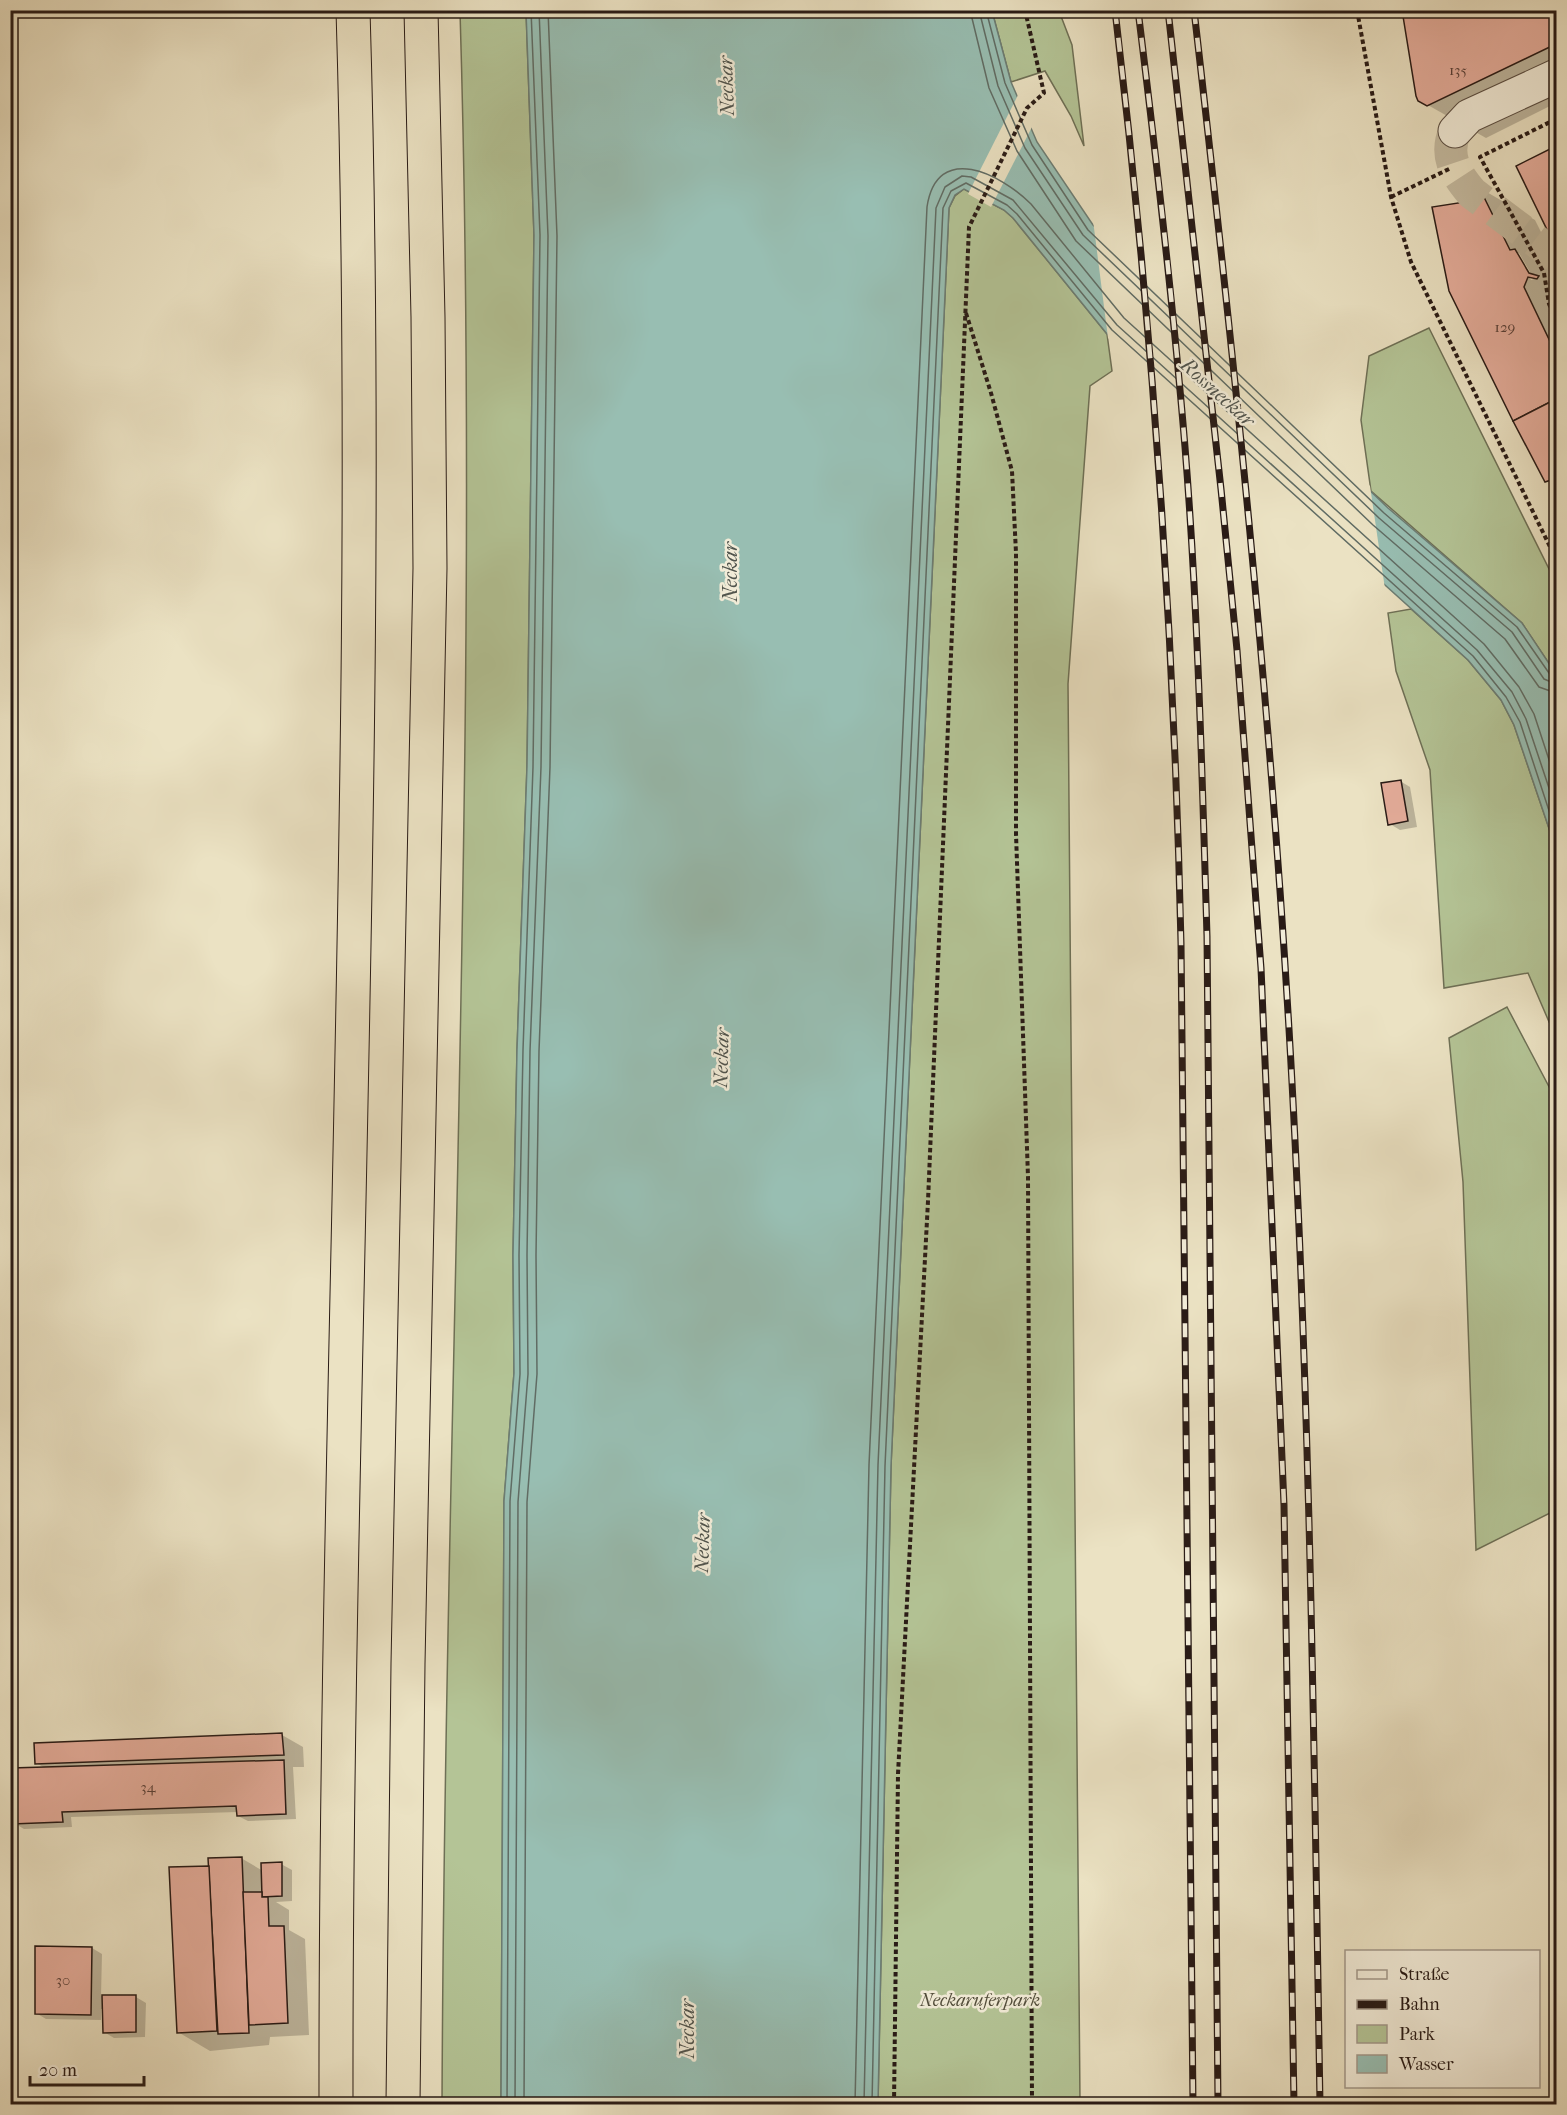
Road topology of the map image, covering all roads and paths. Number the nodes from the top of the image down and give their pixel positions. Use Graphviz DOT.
graph roads {
  1 [pos="353,10"];
  2 [pos="421,10"];
  3 [pos="1025,10"];
  4 [pos="1357,10"];
  5 [pos="1557,76"];
  6 [pos="1557,119"];
  7 [pos="1455,131"];
  8 [pos="1480,157"];
  9 [pos="1471,160"];
  10 [pos="1462,163"];
  11 [pos="1391,197"];
  12 [pos="964,309"];
  13 [pos="1557,319"];
  14 [pos="1557,559"];
  15 [pos="336,2104"];
  16 [pos="403,2104"];
  17 [pos="894,2104"];
  18 [pos="1032,2104"];
  1 -- 15 [label="highway"];
  2 -- 16 [label="highway"];
  3 -- 12 [label="path"];
  4 -- 11 [label="path"];
  5 -- 7 [label="lane"];
  6 -- 8 [label="path"];
  8 -- 9 [label="path"];
  8 -- 13 [label="path"];
  10 -- 11 [label="path"];
  11 -- 14 [label="path"];
  12 -- 17 [label="path"];
  12 -- 18 [label="path"];
}
